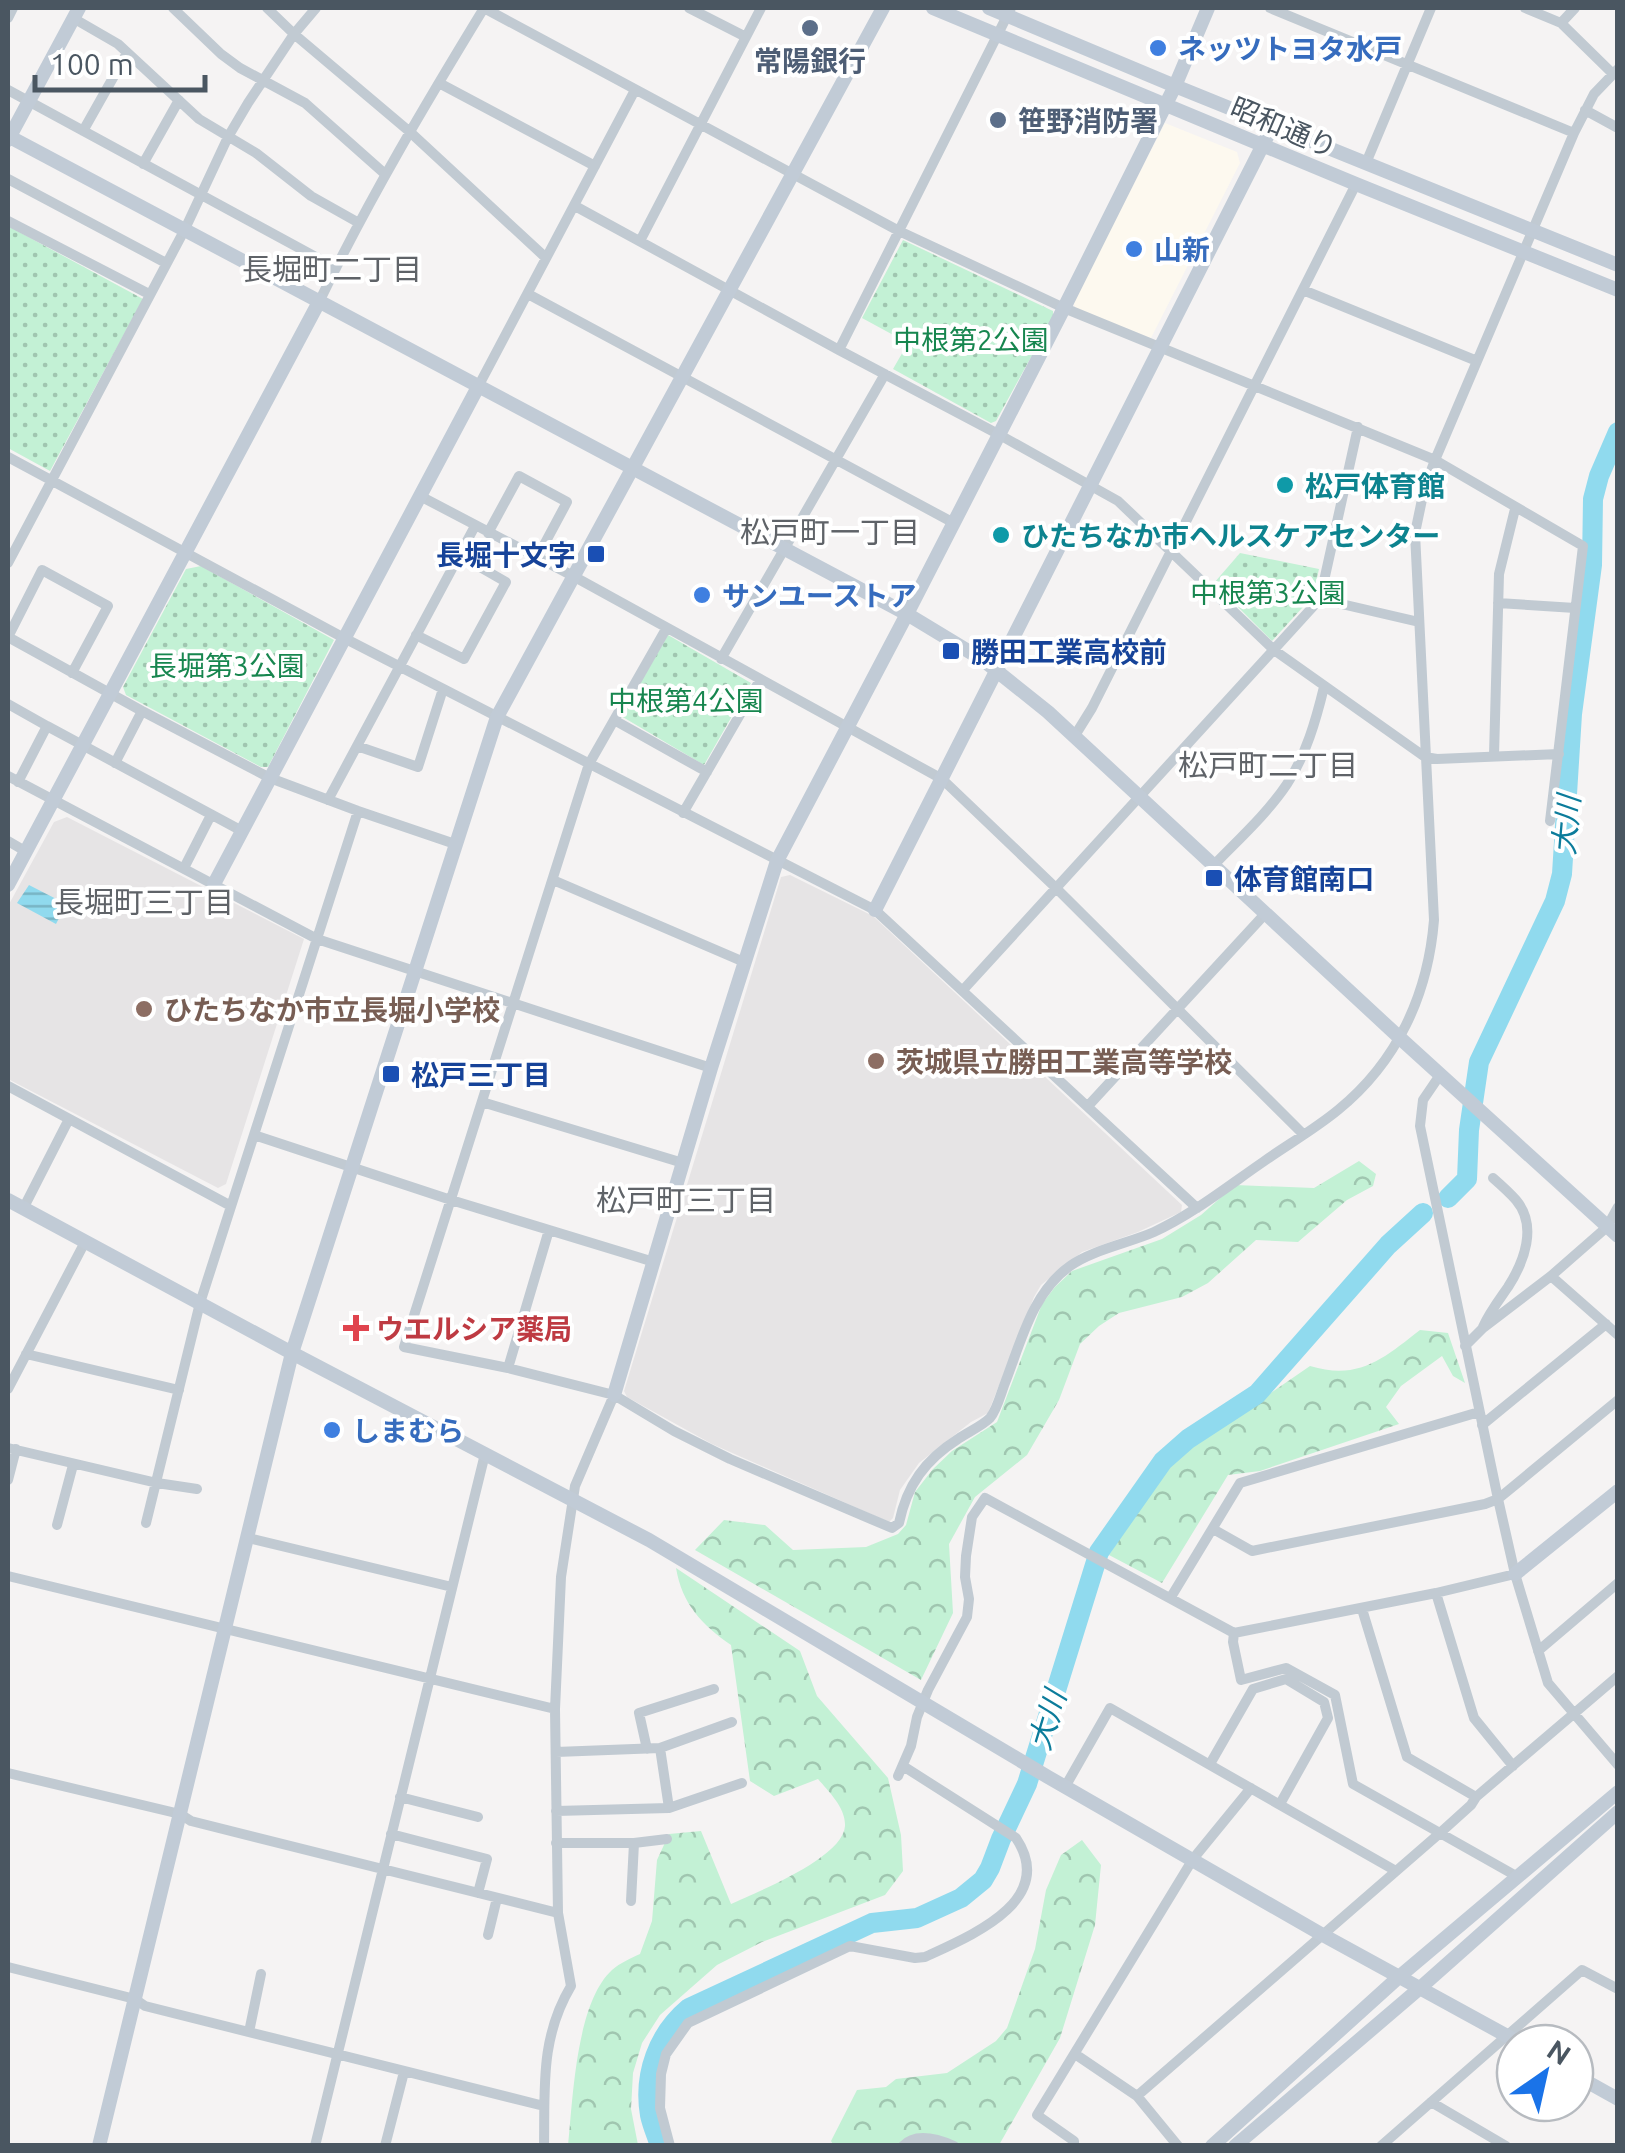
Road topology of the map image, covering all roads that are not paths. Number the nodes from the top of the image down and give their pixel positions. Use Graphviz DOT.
graph roads {
  1 [pos="13,8"];
  2 [pos="173,8"];
  3 [pos="266,8"];
  4 [pos="316,8"];
  5 [pos="690,8"];
  6 [pos="762,8"];
  7 [pos="884,8"];
  8 [pos="933,8"];
  9 [pos="989,8"];
  10 [pos="1208,8"];
  11 [pos="1270,8"];
  12 [pos="1431,8"];
  13 [pos="1525,8"];
  14 [pos="1575,8"];
  15 [pos="1009,11"];
  16 [pos="76,13"];
  17 [pos="8,18"];
  18 [pos="1561,23"];
  19 [pos="294,34"];
  20 [pos="998,36"];
  21 [pos="746,37"];
  22 [pos="127,53"];
  23 [pos="1407,64"];
  24 [pos="1615,71"];
  25 [pos="263,80"];
  26 [pos="438,83"];
  27 [pos="1175,86"];
  28 [pos="8,90"];
  29 [pos="635,90"];
  30 [pos="179,100"];
  31 [pos="28,101"];
  32 [pos="1166,105"];
  33 [pos="1586,110"];
  34 [pos="703,123"];
  35 [pos="1273,126"];
  36 [pos="1618,128"];
  37 [pos="83,132"];
  38 [pos="410,132"];
  39 [pos="1574,133"];
  40 [pos="8,137"];
  41 [pos="228,137"];
  42 [pos="1264,146"];
  43 [pos="1366,163"];
  44 [pos="143,164"];
  45 [pos="595,166"];
  46 [pos="792,173"];
  47 [pos="386,174"];
  48 [pos="8,179"];
  49 [pos="1356,184"];
  50 [pos="200,195"];
  51 [pos="575,206"];
  52 [pos="8,221"];
  53 [pos="360,223"];
  54 [pos="184,230"];
  55 [pos="899,231"];
  56 [pos="1533,231"];
  57 [pos="640,241"];
  58 [pos="1524,252"];
  59 [pos="545,258"];
  60 [pos="166,263"];
  61 [pos="1618,266"];
  62 [pos="336,268"];
  63 [pos="729,290"];
  64 [pos="1303,290"];
  65 [pos="1618,290"];
  66 [pos="149,294"];
  67 [pos="528,294"];
  68 [pos="320,300"];
  69 [pos="1064,308"];
  70 [pos="1161,348"];
  71 [pos="839,350"];
  72 [pos="1477,362"];
  73 [pos="885,374"];
  74 [pos="681,377"];
  75 [pos="478,386"];
  76 [pos="1254,386"];
  77 [pos="1358,428"];
  78 [pos="998,434"];
  79 [pos="8,456"];
  80 [pos="836,458"];
  81 [pos="1435,460"];
  82 [pos="632,468"];
  83 [pos="52,480"];
  84 [pos="1091,486"];
  85 [pos="420,496"];
  86 [pos="1515,508"];
  87 [pos="952,522"];
  88 [pos="475,526"];
  89 [pos="488,532"];
  90 [pos="785,549"];
  91 [pos="1170,550"];
  92 [pos="186,551"];
  93 [pos="459,555"];
  94 [pos="537,558"];
  95 [pos="8,563"];
  96 [pos="572,576"];
  97 [pos="1320,599"];
  98 [pos="1498,603"];
  99 [pos="1575,608"];
  100 [pos="907,614"];
  101 [pos="1419,622"];
  102 [pos="666,628"];
  103 [pos="416,635"];
  104 [pos="8,637"];
  105 [pos="344,638"];
  106 [pos="1274,650"];
  107 [pos="721,658"];
  108 [pos="400,666"];
  109 [pos="998,670"];
  110 [pos="72,673"];
  111 [pos="760,680"];
  112 [pos="1324,688"];
  113 [pos="444,689"];
  114 [pos="109,693"];
  115 [pos="8,704"];
  116 [pos="142,711"];
  117 [pos="497,718"];
  118 [pos="614,720"];
  119 [pos="48,726"];
  120 [pos="847,727"];
  121 [pos="1074,737"];
  122 [pos="81,745"];
  123 [pos="356,746"];
  124 [pos="1559,754"];
  125 [pos="1494,755"];
  126 [pos="1425,757"];
  127 [pos="115,763"];
  128 [pos="588,764"];
  129 [pos="707,772"];
  130 [pos="270,778"];
  131 [pos="13,779"];
  132 [pos="942,780"];
  133 [pos="1139,798"];
  134 [pos="53,800"];
  135 [pos="328,800"];
  136 [pos="358,811"];
  137 [pos="684,813"];
  138 [pos="211,815"];
  139 [pos="1550,821"];
  140 [pos="242,831"];
  141 [pos="8,841"];
  142 [pos="455,844"];
  143 [pos="26,851"];
  144 [pos="777,862"];
  145 [pos="1213,866"];
  146 [pos="184,868"];
  147 [pos="553,880"];
  148 [pos="214,884"];
  149 [pos="8,885"];
  150 [pos="1056,888"];
  151 [pos="875,910"];
  152 [pos="1265,914"];
  153 [pos="317,939"];
  154 [pos="744,962"];
  155 [pos="414,972"];
  156 [pos="963,990"];
  157 [pos="514,1003"];
  158 [pos="1177,1009"];
  159 [pos="1400,1040"];
  160 [pos="711,1068"];
  161 [pos="1440,1075"];
  162 [pos="8,1086"];
  163 [pos="482,1102"];
  164 [pos="1088,1106"];
  165 [pos="70,1119"];
  166 [pos="254,1134"];
  167 [pos="1303,1134"];
  168 [pos="684,1163"];
  169 [pos="352,1166"];
  170 [pos="1493,1178"];
  171 [pos="8,1200"];
  172 [pos="451,1200"];
  173 [pos="231,1206"];
  174 [pos="1618,1207"];
  175 [pos="23,1208"];
  176 [pos="1197,1208"];
  177 [pos="550,1230"];
  178 [pos="1612,1231"];
  179 [pos="85,1242"];
  180 [pos="654,1262"];
  181 [pos="1552,1276"];
  182 [pos="200,1304"];
  183 [pos="1606,1324"];
  184 [pos="1483,1328"];
  185 [pos="1618,1334"];
  186 [pos="1465,1346"];
  187 [pos="292,1353"];
  188 [pos="26,1354"];
  189 [pos="508,1368"];
  190 [pos="8,1389"];
  191 [pos="179,1390"];
  192 [pos="614,1395"];
  193 [pos="1618,1400"];
  194 [pos="1479,1412"];
  195 [pos="1482,1425"];
  196 [pos="12,1449"];
  197 [pos="484,1454"];
  198 [pos="73,1464"];
  199 [pos="8,1480"];
  200 [pos="157,1483"];
  201 [pos="197,1489"];
  202 [pos="1618,1490"];
  203 [pos="1498,1500"];
  204 [pos="573,1501"];
  205 [pos="146,1523"];
  206 [pos="57,1526"];
  207 [pos="1213,1528"];
  208 [pos="248,1538"];
  209 [pos="1515,1574"];
  210 [pos="8,1576"];
  211 [pos="1618,1584"];
  212 [pos="452,1587"];
  213 [pos="1436,1594"];
  214 [pos="1171,1597"];
  215 [pos="1362,1609"];
  216 [pos="224,1630"];
  217 [pos="1234,1633"];
  218 [pos="1538,1650"];
  219 [pos="1618,1676"];
  220 [pos="429,1677"];
  221 [pos="714,1690"];
  222 [pos="555,1709"];
  223 [pos="1574,1714"];
  224 [pos="732,1722"];
  225 [pos="660,1748"];
  226 [pos="648,1749"];
  227 [pos="556,1752"];
  228 [pos="1210,1764"];
  229 [pos="1618,1765"];
  230 [pos="1513,1766"];
  231 [pos="8,1773"];
  232 [pos="742,1783"];
  233 [pos="1065,1787"];
  234 [pos="1252,1788"];
  235 [pos="1618,1792"];
  236 [pos="400,1797"];
  237 [pos="1476,1797"];
  238 [pos="1280,1804"];
  239 [pos="669,1808"];
  240 [pos="556,1811"];
  241 [pos="1618,1812"];
  242 [pos="180,1814"];
  243 [pos="478,1817"];
  244 [pos="1440,1833"];
  245 [pos="391,1834"];
  246 [pos="667,1840"];
  247 [pos="556,1843"];
  248 [pos="634,1843"];
  249 [pos="1193,1859"];
  250 [pos="382,1868"];
  251 [pos="1396,1871"];
  252 [pos="1518,1877"];
  253 [pos="478,1893"];
  254 [pos="496,1898"];
  255 [pos="631,1901"];
  256 [pos="558,1912"];
  257 [pos="1321,1934"];
  258 [pos="488,1935"];
  259 [pos="8,1968"];
  260 [pos="261,1974"];
  261 [pos="1400,1976"];
  262 [pos="1420,1988"];
  263 [pos="1618,1990"];
  264 [pos="134,1999"];
  265 [pos="1531,2023"];
  266 [pos="1495,2029"];
  267 [pos="249,2032"];
  268 [pos="338,2054"];
  269 [pos="1074,2054"];
  270 [pos="1495,2054"];
  271 [pos="404,2072"];
  272 [pos="1595,2086"];
  273 [pos="1136,2096"];
  274 [pos="1618,2099"];
  275 [pos="1431,2102"];
  276 [pos="544,2106"];
  277 [pos="99,2146"];
  278 [pos="315,2146"];
  279 [pos="385,2146"];
  280 [pos="544,2146"];
  281 [pos="670,2146"];
  282 [pos="903,2146"];
  283 [pos="954,2146"];
  284 [pos="1074,2146"];
  285 [pos="1178,2146"];
  286 [pos="1212,2146"];
  287 [pos="1235,2146"];
  288 [pos="1381,2146"];
  289 [pos="1506,2146"];
  1 -- 17 [label="street"];
  2 -- 25 [label="street"];
  3 -- 19 [label="street"];
  4 -- 19 [label="street"];
  5 -- 21 [label="street"];
  6 -- 21 [label="street"];
  7 -- 46 [label="street"];
  8 -- 20 [label="street, 昭和通り"];
  9 -- 15 [label="street, 昭和通り"];
  10 -- 27 [label="street"];
  11 -- 23 [label="street"];
  12 -- 23 [label="street"];
  13 -- 18 [label="street"];
  14 -- 18 [label="street"];
  15 -- 20 [label="street"];
  15 -- 27 [label="street, 昭和通り"];
  16 -- 22 [label="street"];
  16 -- 31 [label="street"];
  18 -- 24 [label="street"];
  19 -- 25 [label="street"];
  19 -- 38 [label="street"];
  20 -- 32 [label="street, 昭和通り"];
  20 -- 55 [label="street"];
  21 -- 34 [label="street"];
  22 -- 30 [label="street"];
  22 -- 37 [label="street"];
  23 -- 39 [label="street"];
  23 -- 43 [label="street"];
  24 -- 33 [label="street"];
  25 -- 41 [label="street"];
  25 -- 47 [label="street"];
  26 -- 29 [label="street"];
  26 -- 38 [label="street"];
  26 -- 45 [label="street"];
  27 -- 32 [label="street"];
  27 -- 35 [label="street, 昭和通り"];
  28 -- 31 [label="street"];
  29 -- 34 [label="street"];
  29 -- 45 [label="street"];
  30 -- 41 [label="street"];
  30 -- 44 [label="street"];
  31 -- 37 [label="street"];
  31 -- 40 [label="street"];
  32 -- 42 [label="street, 昭和通り"];
  32 -- 69 [label="street"];
  33 -- 36 [label="street"];
  33 -- 39 [label="street"];
  34 -- 46 [label="street"];
  34 -- 57 [label="street"];
  35 -- 42 [label="street"];
  35 -- 43 [label="street, 昭和通り"];
  37 -- 44 [label="street"];
  38 -- 47 [label="street"];
  38 -- 59 [label="street"];
  39 -- 56 [label="street"];
  40 -- 54 [label="street"];
  41 -- 50 [label="street"];
  41 -- 53 [label="street"];
  42 -- 49 [label="street, 昭和通り"];
  42 -- 70 [label="street"];
  43 -- 56 [label="street, 昭和通り"];
  44 -- 50 [label="street"];
  45 -- 51 [label="street"];
  46 -- 55 [label="street"];
  46 -- 63 [label="street"];
  47 -- 53 [label="street"];
  48 -- 60 [label="street"];
  49 -- 58 [label="street, 昭和通り"];
  49 -- 64 [label="street"];
  50 -- 54 [label="street"];
  50 -- 62 [label="street"];
  51 -- 57 [label="street"];
  51 -- 59 [label="street"];
  52 -- 66 [label="street"];
  53 -- 62 [label="street"];
  54 -- 60 [label="street"];
  54 -- 68 [label="street"];
  55 -- 69 [label="street"];
  55 -- 71 [label="street"];
  56 -- 58 [label="street"];
  56 -- 61 [label="street, 昭和通り"];
  57 -- 63 [label="street"];
  58 -- 65 [label="street, 昭和通り"];
  58 -- 72 [label="street"];
  59 -- 67 [label="street"];
  60 -- 66 [label="street"];
  62 -- 68 [label="street"];
  63 -- 71 [label="street"];
  63 -- 74 [label="street"];
  64 -- 72 [label="street"];
  64 -- 76 [label="street"];
  66 -- 83 [label="street"];
  67 -- 74 [label="street"];
  67 -- 75 [label="street"];
  68 -- 75 [label="street"];
  68 -- 92 [label="street"];
  69 -- 70 [label="street"];
  69 -- 78 [label="street"];
  70 -- 76 [label="street"];
  70 -- 84 [label="street"];
  71 -- 73 [label="street"];
  72 -- 81 [label="street"];
  73 -- 78 [label="street"];
  73 -- 80 [label="street"];
  74 -- 80 [label="street"];
  74 -- 82 [label="street"];
  75 -- 82 [label="street"];
  75 -- 85 [label="street"];
  76 -- 77 [label="street"];
  76 -- 91 [label="street"];
  77 -- 81 [label="street"];
  77 -- 97 [label="street"];
  78 -- 84 [label="street"];
  78 -- 87 [label="street"];
  79 -- 83 [label="street"];
  80 -- 87 [label="street"];
  80 -- 90 [label="street"];
  81 -- 86 [label="street"];
  81 -- 101 [label="street"];
  82 -- 90 [label="street"];
  82 -- 96 [label="street"];
  83 -- 92 [label="street"];
  83 -- 95 [label="street"];
  84 -- 91 [label="street"];
  84 -- 109 [label="street"];
  85 -- 88 [label="street"];
  85 -- 105 [label="street"];
  86 -- 98 [label="street"];
  86 -- 99 [label="street"];
  87 -- 100 [label="street"];
  88 -- 89 [label="street"];
  88 -- 93 [label="street"];
  89 -- 94 [label="street"];
  89 -- 94 [label="street"];
  90 -- 100 [label="street"];
  90 -- 107 [label="street"];
  91 -- 106 [label="street"];
  91 -- 121 [label="street"];
  92 -- 105 [label="street"];
  92 -- 114 [label="street"];
  93 -- 103 [label="street"];
  93 -- 103 [label="street"];
  94 -- 96 [label="street"];
  96 -- 102 [label="street"];
  96 -- 117 [label="street"];
  97 -- 101 [label="street"];
  97 -- 106 [label="street"];
  98 -- 99 [label="street"];
  98 -- 125 [label="street"];
  99 -- 124 [label="street"];
  100 -- 109 [label="street"];
  100 -- 120 [label="street"];
  101 -- 126 [label="street"];
  102 -- 107 [label="street"];
  102 -- 118 [label="street"];
  103 -- 108 [label="street"];
  104 -- 110 [label="street"];
  104 -- 110 [label="street"];
  105 -- 108 [label="street"];
  105 -- 130 [label="street"];
  106 -- 112 [label="street"];
  106 -- 133 [label="street"];
  107 -- 111 [label="street"];
  108 -- 113 [label="street"];
  108 -- 123 [label="street"];
  109 -- 121 [label="street"];
  109 -- 132 [label="street"];
  110 -- 114 [label="street"];
  111 -- 120 [label="street"];
  111 -- 129 [label="street"];
  112 -- 126 [label="street"];
  112 -- 145 [label="street"];
  113 -- 117 [label="street"];
  113 -- 123 [label="street"];
  114 -- 116 [label="street"];
  114 -- 122 [label="street"];
  115 -- 119 [label="street"];
  116 -- 127 [label="street"];
  116 -- 130 [label="street"];
  117 -- 128 [label="street"];
  117 -- 142 [label="street"];
  118 -- 128 [label="street"];
  118 -- 129 [label="street"];
  119 -- 122 [label="street"];
  119 -- 131 [label="street"];
  120 -- 132 [label="street"];
  120 -- 144 [label="street"];
  121 -- 133 [label="street"];
  122 -- 127 [label="street"];
  122 -- 134 [label="street"];
  123 -- 135 [label="street"];
  124 -- 125 [label="street"];
  124 -- 139 [label="street"];
  125 -- 126 [label="street"];
  126 -- 159 [label="street"];
  127 -- 138 [label="street"];
  128 -- 137 [label="street"];
  128 -- 147 [label="street"];
  129 -- 137 [label="street"];
  130 -- 135 [label="street"];
  130 -- 140 [label="street"];
  131 -- 134 [label="street"];
  132 -- 150 [label="street"];
  132 -- 151 [label="street"];
  133 -- 145 [label="street"];
  133 -- 150 [label="street"];
  134 -- 143 [label="street"];
  134 -- 146 [label="street"];
  135 -- 136 [label="street"];
  136 -- 142 [label="street"];
  136 -- 153 [label="street"];
  137 -- 144 [label="street"];
  138 -- 140 [label="street"];
  138 -- 146 [label="street"];
  140 -- 148 [label="street"];
  141 -- 143 [label="street"];
  142 -- 155 [label="street"];
  143 -- 149 [label="street"];
  144 -- 151 [label="street"];
  144 -- 154 [label="street"];
  145 -- 152 [label="street"];
  146 -- 148 [label="street"];
  147 -- 154 [label="street"];
  147 -- 157 [label="street"];
  148 -- 153 [label="street"];
  150 -- 156 [label="street"];
  150 -- 158 [label="street"];
  151 -- 156 [label="street"];
  152 -- 158 [label="street"];
  152 -- 159 [label="street"];
  153 -- 155 [label="street"];
  153 -- 166 [label="street"];
  154 -- 160 [label="street"];
  155 -- 157 [label="street"];
  155 -- 169 [label="street"];
  156 -- 164 [label="street"];
  157 -- 160 [label="street"];
  157 -- 163 [label="street"];
  158 -- 164 [label="street"];
  158 -- 167 [label="street"];
  159 -- 161 [label="street"];
  159 -- 167 [label="street"];
  160 -- 168 [label="street"];
  161 -- 178 [label="street"];
  161 -- 186 [label="street"];
  162 -- 165 [label="street"];
  163 -- 168 [label="street"];
  163 -- 172 [label="street"];
  164 -- 176 [label="street"];
  165 -- 173 [label="street"];
  165 -- 175 [label="street"];
  166 -- 169 [label="street"];
  166 -- 173 [label="street"];
  167 -- 176 [label="street"];
  168 -- 180 [label="street"];
  169 -- 172 [label="street"];
  169 -- 187 [label="street"];
  170 -- 184 [label="street"];
  171 -- 175 [label="street"];
  172 -- 177 [label="street"];
  172 -- 189 [label="street"];
  173 -- 182 [label="street"];
  174 -- 178 [label="street"];
  175 -- 179 [label="street"];
  176 -- 192 [label="street"];
  177 -- 180 [label="street"];
  177 -- 189 [label="street"];
  178 -- 181 [label="street"];
  179 -- 182 [label="street"];
  179 -- 188 [label="street"];
  180 -- 192 [label="street"];
  181 -- 183 [label="street"];
  181 -- 184 [label="street"];
  182 -- 187 [label="street"];
  182 -- 191 [label="street"];
  183 -- 185 [label="street"];
  183 -- 195 [label="street"];
  184 -- 186 [label="street"];
  186 -- 194 [label="street"];
  187 -- 197 [label="street"];
  187 -- 208 [label="street"];
  188 -- 190 [label="street"];
  188 -- 191 [label="street"];
  189 -- 192 [label="street"];
  191 -- 200 [label="street"];
  192 -- 204 [label="street"];
  193 -- 203 [label="street"];
  194 -- 195 [label="street"];
  194 -- 207 [label="street"];
  195 -- 203 [label="street"];
  196 -- 198 [label="street"];
  196 -- 199 [label="street"];
  197 -- 204 [label="street"];
  197 -- 212 [label="street"];
  198 -- 200 [label="street"];
  198 -- 206 [label="street"];
  200 -- 201 [label="street"];
  200 -- 205 [label="street"];
  202 -- 209 [label="street"];
  203 -- 207 [label="street"];
  203 -- 209 [label="street"];
  204 -- 222 [label="street"];
  204 -- 233 [label="street"];
  207 -- 214 [label="street"];
  208 -- 212 [label="street"];
  208 -- 216 [label="street"];
  209 -- 213 [label="street"];
  209 -- 218 [label="street"];
  210 -- 216 [label="street"];
  211 -- 218 [label="street"];
  212 -- 220 [label="street"];
  213 -- 215 [label="street"];
  213 -- 230 [label="street"];
  214 -- 217 [label="street"];
  214 -- 281 [label="street"];
  215 -- 217 [label="street"];
  215 -- 237 [label="street"];
  216 -- 220 [label="street"];
  216 -- 242 [label="street"];
  217 -- 244 [label="street"];
  218 -- 223 [label="street"];
  219 -- 223 [label="street"];
  220 -- 222 [label="street"];
  220 -- 236 [label="street"];
  221 -- 226 [label="street"];
  222 -- 227 [label="street"];
  223 -- 229 [label="street"];
  223 -- 230 [label="street"];
  224 -- 225 [label="street"];
  225 -- 226 [label="street"];
  225 -- 239 [label="street"];
  226 -- 227 [label="street"];
  227 -- 240 [label="street"];
  228 -- 233 [label="street"];
  228 -- 234 [label="street"];
  228 -- 238 [label="street"];
  230 -- 237 [label="street"];
  231 -- 242 [label="street"];
  232 -- 239 [label="street"];
  233 -- 249 [label="street"];
  234 -- 238 [label="street"];
  234 -- 249 [label="street"];
  235 -- 252 [label="street"];
  236 -- 243 [label="street"];
  236 -- 245 [label="street"];
  237 -- 244 [label="street"];
  238 -- 251 [label="street"];
  239 -- 240 [label="street"];
  240 -- 247 [label="street"];
  241 -- 262 [label="street"];
  242 -- 250 [label="street"];
  242 -- 264 [label="street"];
  244 -- 251 [label="street"];
  244 -- 252 [label="street"];
  245 -- 250 [label="street"];
  245 -- 253 [label="street"];
  246 -- 248 [label="street"];
  247 -- 248 [label="street"];
  247 -- 256 [label="street"];
  248 -- 255 [label="street"];
  249 -- 257 [label="street"];
  249 -- 269 [label="street"];
  250 -- 253 [label="street"];
  250 -- 268 [label="street"];
  251 -- 257 [label="street"];
  252 -- 261 [label="street"];
  253 -- 254 [label="street"];
  254 -- 256 [label="street"];
  254 -- 258 [label="street"];
  256 -- 276 [label="street"];
  257 -- 261 [label="street"];
  257 -- 273 [label="street"];
  259 -- 264 [label="street"];
  260 -- 267 [label="street"];
  261 -- 262 [label="street"];
  261 -- 286 [label="street"];
  262 -- 266 [label="street"];
  262 -- 287 [label="street"];
  263 -- 265 [label="street"];
  264 -- 267 [label="street"];
  264 -- 277 [label="street"];
  267 -- 268 [label="street"];
  268 -- 271 [label="street"];
  268 -- 278 [label="street"];
  269 -- 273 [label="street"];
  269 -- 284 [label="street"];
  270 -- 275 [label="street"];
  271 -- 276 [label="street"];
  271 -- 279 [label="street"];
  272 -- 274 [label="street"];
  273 -- 285 [label="street"];
  275 -- 288 [label="street"];
  275 -- 289 [label="street"];
  276 -- 280 [label="street"];
  282 -- 283 [label="street"];
}
